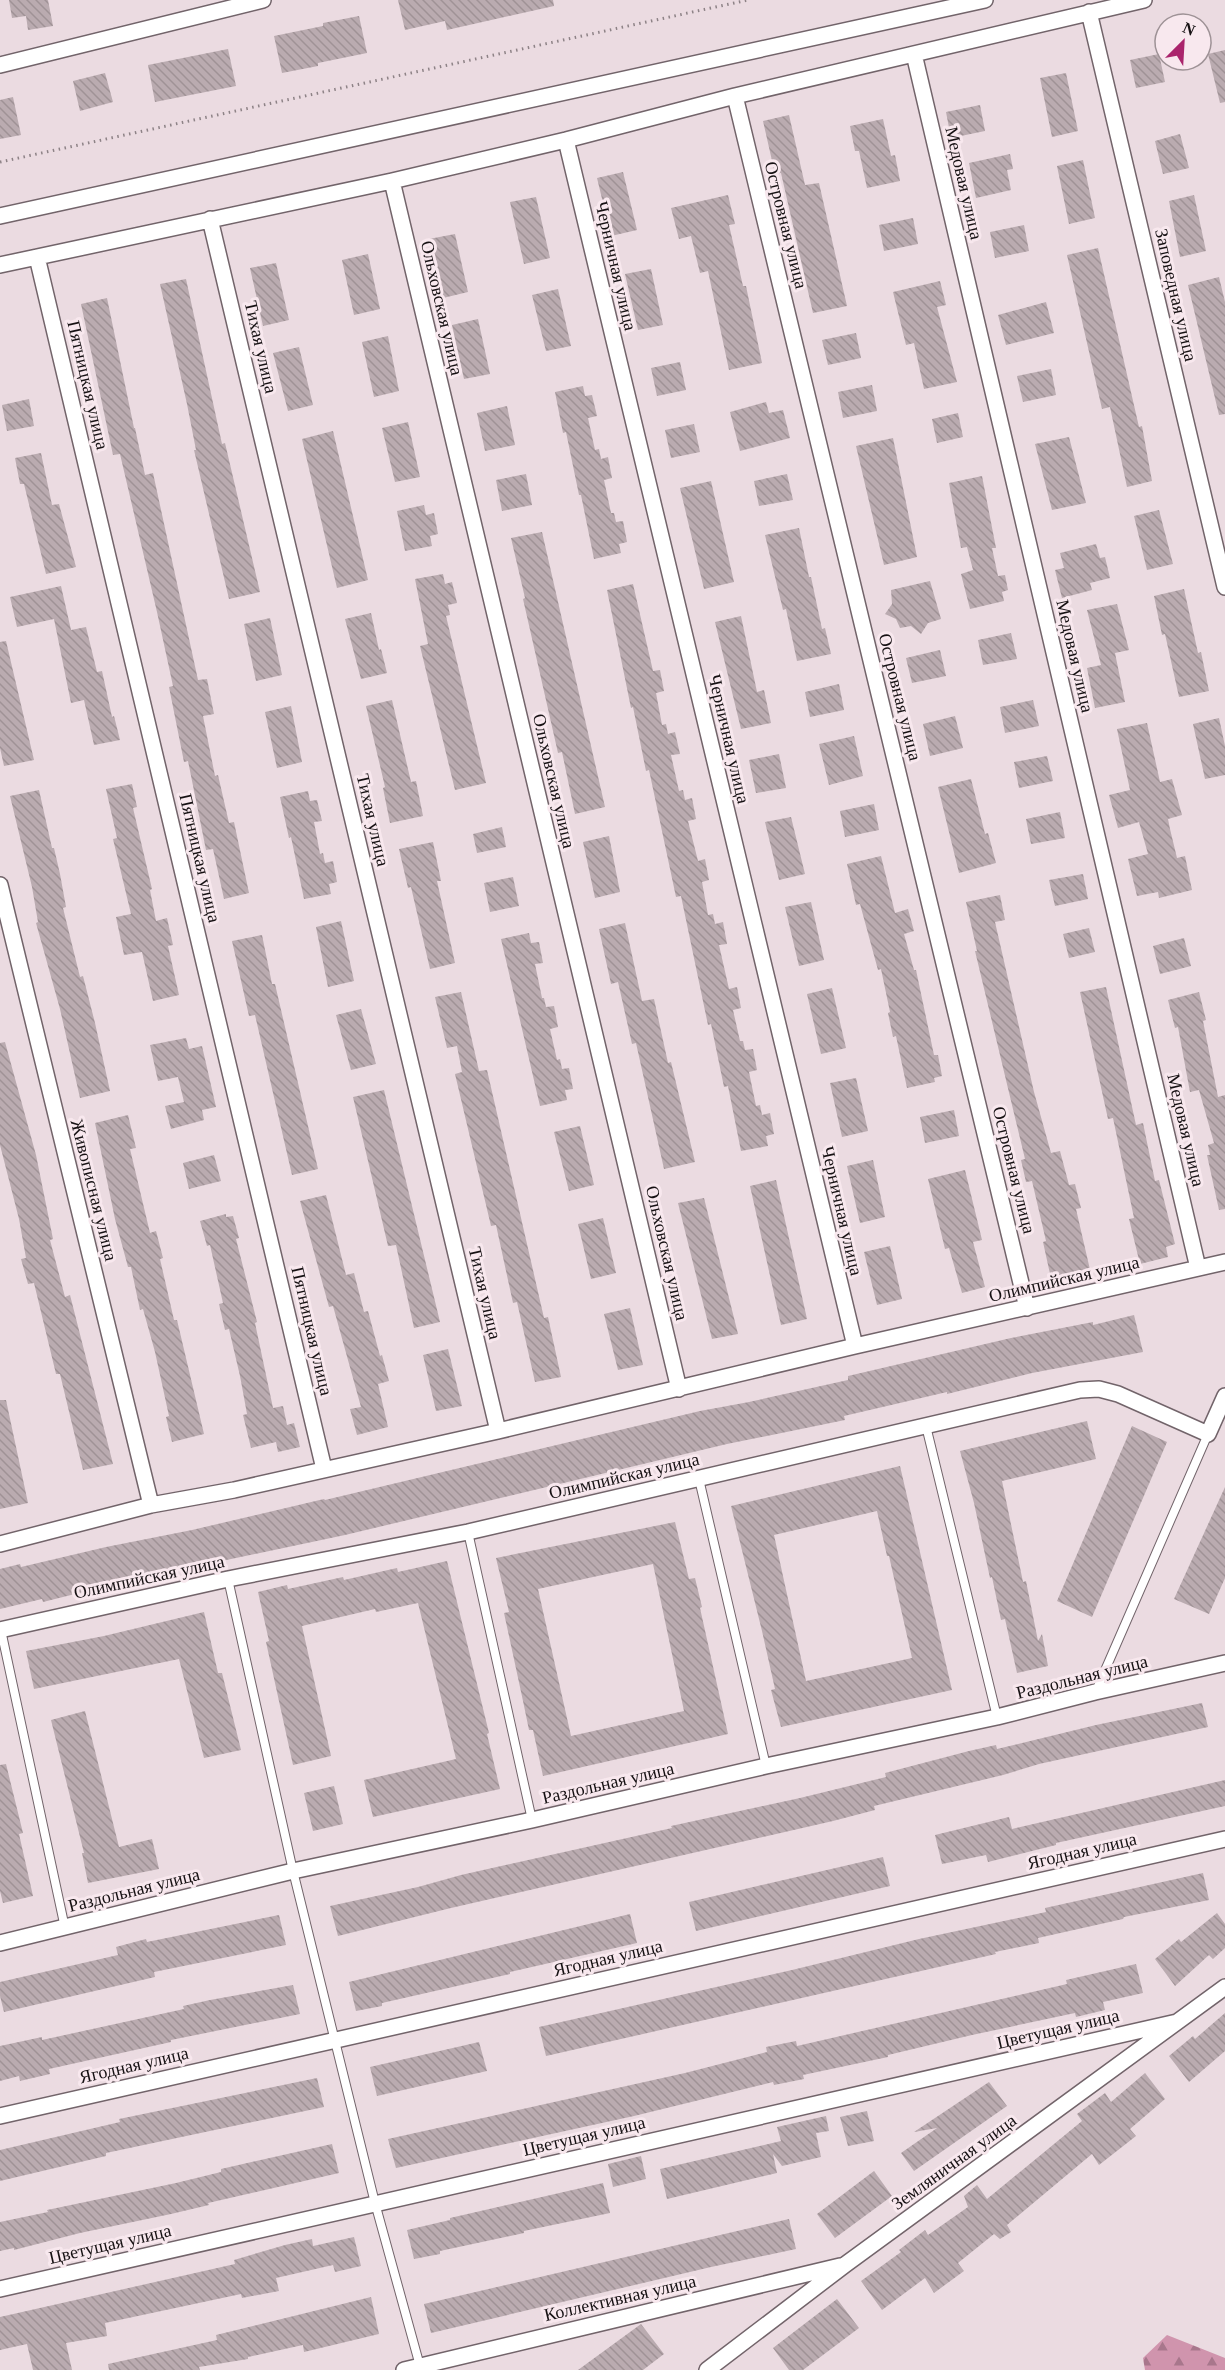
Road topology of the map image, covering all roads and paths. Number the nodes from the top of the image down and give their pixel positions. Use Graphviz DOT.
graph roads {
  1 [pos="263,0"];
  2 [pos="748,0"];
  3 [pos="985,0"];
  4 [pos="1144,0"];
  5 [pos="1089,12"];
  6 [pos="914,54"];
  7 [pos="0,65"];
  8 [pos="735,96"];
  9 [pos="566,140"];
  10 [pos="0,162"];
  11 [pos="392,181"];
  12 [pos="0,216"];
  13 [pos="210,219"];
  14 [pos="37,256"];
  15 [pos="0,265"];
  16 [pos="1225,587"];
  17 [pos="0,885"];
  18 [pos="1225,1262"];
  19 [pos="1198,1268"];
  20 [pos="1027,1308"];
  21 [pos="855,1346"];
  22 [pos="679,1389"];
  23 [pos="1225,1396"];
  24 [pos="926,1426"];
  25 [pos="498,1431"];
  26 [pos="1208,1434"];
  27 [pos="324,1469"];
  28 [pos="699,1479"];
  29 [pos="151,1505"];
  30 [pos="468,1532"];
  31 [pos="0,1544"];
  32 [pos="228,1579"];
  33 [pos="0,1630"];
  34 [pos="1225,1663"];
  35 [pos="1095,1692"];
  36 [pos="997,1718"];
  37 [pos="766,1766"];
  38 [pos="532,1820"];
  39 [pos="1225,1839"];
  40 [pos="293,1871"];
  41 [pos="65,1928"];
  42 [pos="0,1943"];
  43 [pos="1225,1987"];
  44 [pos="1177,2022"];
  45 [pos="336,2039"];
  46 [pos="0,2116"];
  47 [pos="375,2203"];
  48 [pos="846,2264"];
  49 [pos="0,2289"];
  50 [pos="420,2366"];
  51 [pos="404,2370"];
  52 [pos="707,2370"];
  1 -- 7 [label="street"];
  2 -- 10 [label="path"];
  3 -- 12 [label="street"];
  4 -- 5 [label="street"];
  5 -- 6 [label="street"];
  5 -- 16 [label="street, Заповедная улица"];
  6 -- 8 [label="street"];
  6 -- 19 [label="street, Медовая улица"];
  8 -- 9 [label="street"];
  8 -- 20 [label="street, Островная улица"];
  9 -- 11 [label="street"];
  9 -- 21 [label="street, Черничная улица"];
  11 -- 13 [label="street"];
  11 -- 22 [label="street, Ольховская улица"];
  13 -- 14 [label="street"];
  13 -- 25 [label="street, Тихая улица"];
  14 -- 15 [label="street"];
  14 -- 27 [label="street, Пятницкая улица"];
  17 -- 29 [label="street, Живописная улица"];
  18 -- 19 [label="street, Олимпийская улица"];
  19 -- 20 [label="street, Олимпийская улица"];
  20 -- 21 [label="street, Олимпийская улица"];
  21 -- 22 [label="street, Олимпийская улица"];
  22 -- 25 [label="street, Олимпийская улица"];
  23 -- 26 [label="street"];
  24 -- 26 [label="street, Олимпийская улица"];
  24 -- 28 [label="street, Олимпийская улица"];
  24 -- 36 [label="lane"];
  25 -- 27 [label="street, Олимпийская улица"];
  26 -- 35 [label="lane"];
  27 -- 29 [label="street, Олимпийская улица"];
  28 -- 30 [label="street, Олимпийская улица"];
  28 -- 37 [label="lane"];
  29 -- 31 [label="street, Олимпийская улица"];
  30 -- 32 [label="street, Олимпийская улица"];
  30 -- 38 [label="lane"];
  32 -- 33 [label="street, Олимпийская улица"];
  32 -- 40 [label="lane"];
  33 -- 41 [label="lane"];
  34 -- 35 [label="street, Раздольная улица"];
  35 -- 36 [label="street, Раздольная улица"];
  36 -- 37 [label="street, Раздольная улица"];
  37 -- 38 [label="street, Раздольная улица"];
  38 -- 40 [label="street, Раздольная улица"];
  39 -- 45 [label="street, Ягодная улица"];
  40 -- 41 [label="street, Раздольная улица"];
  40 -- 45 [label="lane"];
  41 -- 42 [label="street, Раздольная улица"];
  43 -- 44 [label="street, Земляничная улица"];
  44 -- 47 [label="street, Цветущая улица"];
  44 -- 48 [label="street, Земляничная улица"];
  45 -- 46 [label="street, Ягодная улица"];
  45 -- 47 [label="lane"];
  47 -- 49 [label="street, Цветущая улица"];
  47 -- 50 [label="lane"];
  48 -- 50 [label="street, Коллективная улица"];
  48 -- 52 [label="street, Земляничная улица"];
  50 -- 51 [label="street, Коллективная улица"];
}
